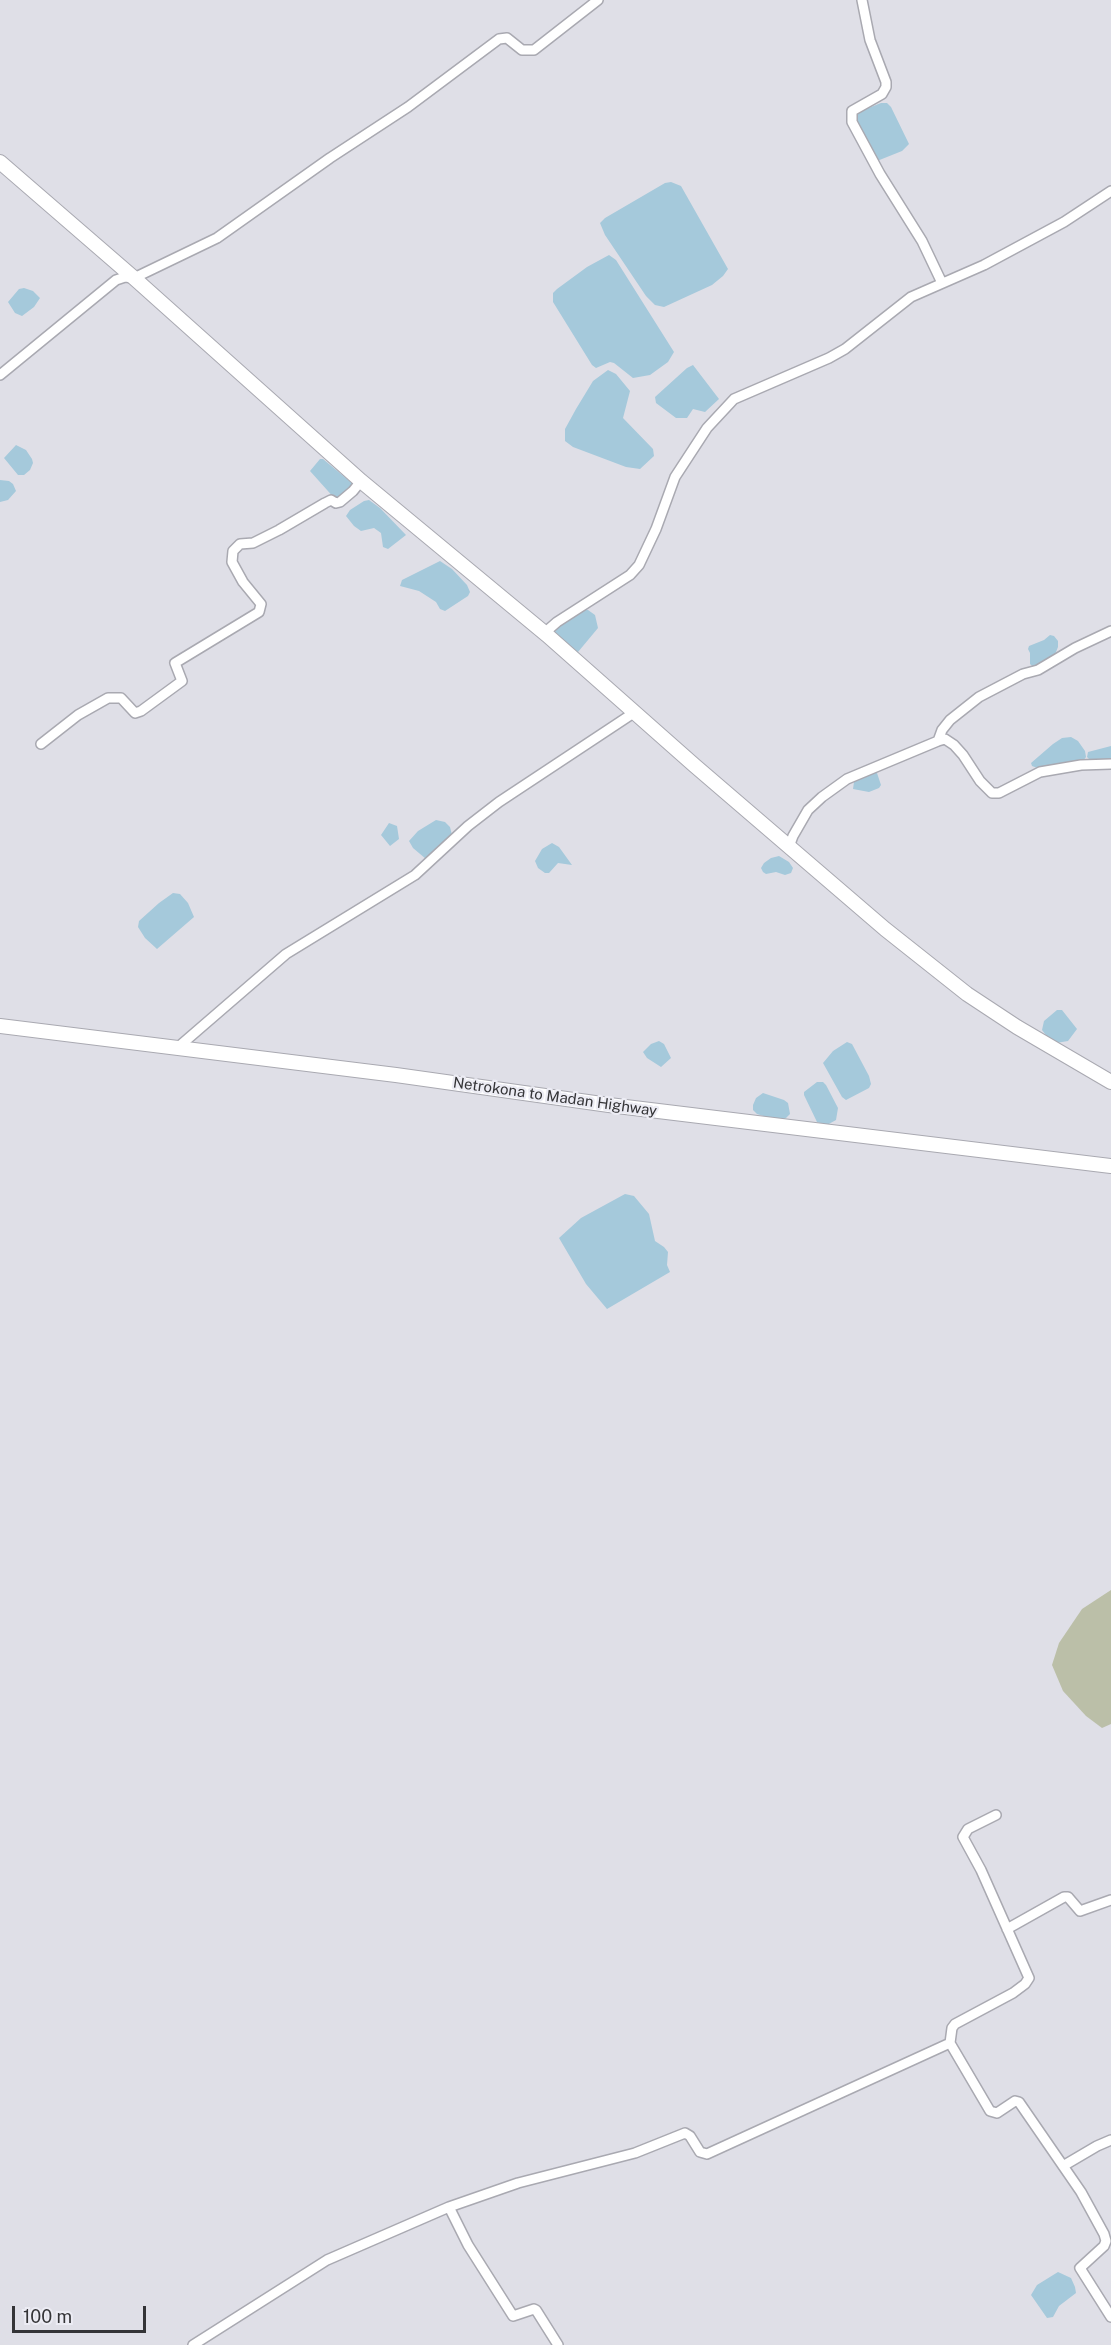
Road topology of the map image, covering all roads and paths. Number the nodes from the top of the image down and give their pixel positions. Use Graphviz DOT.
graph roads {
  1 [pos="598,0"];
  2 [pos="862,0"];
  3 [pos="0,162"];
  4 [pos="1111,191"];
  5 [pos="134,278"];
  6 [pos="942,283"];
  7 [pos="0,375"];
  8 [pos="361,481"];
  9 [pos="1111,631"];
  10 [pos="548,635"];
  11 [pos="635,712"];
  12 [pos="938,741"];
  13 [pos="41,744"];
  14 [pos="1111,764"];
  15 [pos="789,847"];
  16 [pos="0,1026"];
  17 [pos="176,1049"];
  18 [pos="1111,1082"];
  19 [pos="1111,1166"];
  20 [pos="996,1815"];
  21 [pos="1111,1900"];
  22 [pos="1007,1929"];
  23 [pos="950,2043"];
  24 [pos="1111,2140"];
  25 [pos="1063,2166"];
  26 [pos="449,2207"];
  27 [pos="1111,2317"];
  28 [pos="193,2345"];
  29 [pos="558,2345"];
  1 -- 5 [label="street"];
  2 -- 6 [label="street"];
  3 -- 5 [label="main road"];
  4 -- 6 [label="street"];
  5 -- 7 [label="street"];
  5 -- 8 [label="main road"];
  6 -- 10 [label="street"];
  8 -- 10 [label="main road"];
  8 -- 13 [label="street"];
  9 -- 12 [label="street"];
  10 -- 11 [label="main road"];
  11 -- 15 [label="main road"];
  11 -- 17 [label="street"];
  12 -- 14 [label="street"];
  12 -- 15 [label="street"];
  15 -- 18 [label="main road"];
  16 -- 17 [label="main road, Netrokona to Madan Highway"];
  17 -- 19 [label="main road, Netrokona to Madan Highway"];
  20 -- 22 [label="street"];
  21 -- 22 [label="street"];
  22 -- 23 [label="street"];
  23 -- 25 [label="street"];
  23 -- 26 [label="street"];
  24 -- 25 [label="street"];
  25 -- 27 [label="street"];
  26 -- 28 [label="street"];
  26 -- 29 [label="street"];
}
